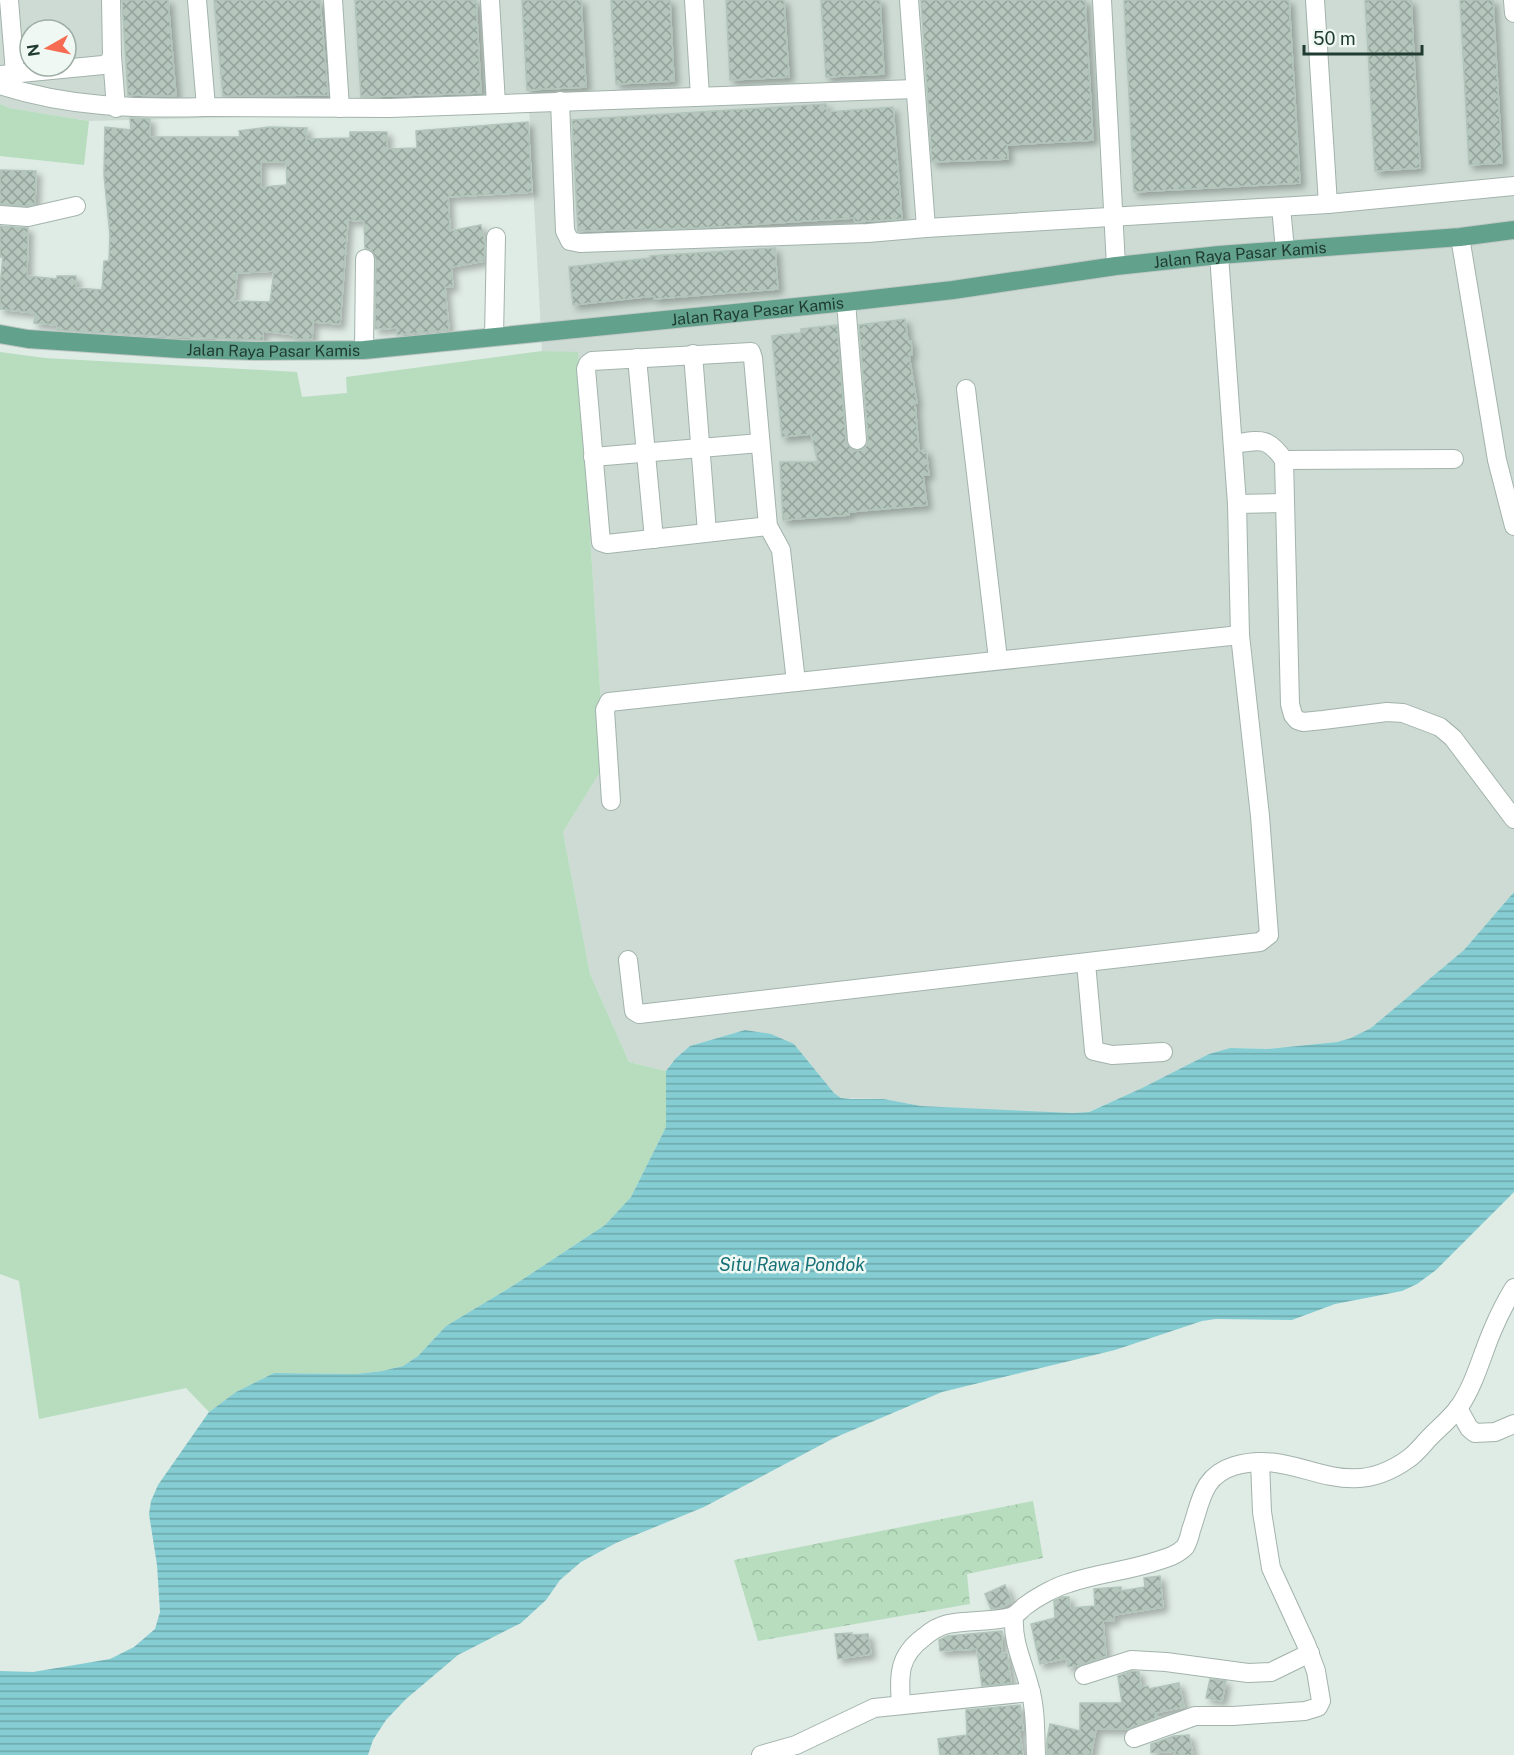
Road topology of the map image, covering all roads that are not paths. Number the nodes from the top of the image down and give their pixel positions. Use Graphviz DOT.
graph roads {
  1 [pos="9,0"];
  2 [pos="111,0"];
  3 [pos="197,0"];
  4 [pos="333,0"];
  5 [pos="490,0"];
  6 [pos="694,0"];
  7 [pos="909,0"];
  8 [pos="1102,0"];
  9 [pos="1315,0"];
  10 [pos="1513,0"];
  11 [pos="1514,13"];
  12 [pos="112,56"];
  13 [pos="8,74"];
  14 [pos="0,85"];
  15 [pos="915,88"];
  16 [pos="700,96"];
  17 [pos="560,101"];
  18 [pos="496,104"];
  19 [pos="206,107"];
  20 [pos="116,108"];
  21 [pos="340,108"];
  22 [pos="1514,186"];
  23 [pos="1328,204"];
  24 [pos="76,206"];
  25 [pos="1281,207"];
  26 [pos="0,215"];
  27 [pos="1114,218"];
  28 [pos="927,228"];
  29 [pos="1514,230"];
  30 [pos="496,237"];
  31 [pos="1460,237"];
  32 [pos="1285,250"];
  33 [pos="1219,255"];
  34 [pos="365,259"];
  35 [pos="1116,266"];
  36 [pos="846,302"];
  37 [pos="0,334"];
  38 [pos="494,337"];
  39 [pos="364,350"];
  40 [pos="693,354"];
  41 [pos="637,358"];
  42 [pos="966,389"];
  43 [pos="857,440"];
  44 [pos="760,443"];
  45 [pos="1233,444"];
  46 [pos="700,448"];
  47 [pos="645,451"];
  48 [pos="592,457"];
  49 [pos="1454,459"];
  50 [pos="1284,460"];
  51 [pos="1285,502"];
  52 [pos="1237,504"];
  53 [pos="768,526"];
  54 [pos="1514,526"];
  55 [pos="707,532"];
  56 [pos="654,539"];
  57 [pos="1240,635"];
  58 [pos="998,659"];
  59 [pos="796,682"];
  60 [pos="611,801"];
  61 [pos="1514,819"];
  62 [pos="628,960"];
  63 [pos="1086,963"];
  64 [pos="1163,1052"];
  65 [pos="1514,1288"];
  66 [pos="1458,1408"];
  67 [pos="1514,1424"];
  68 [pos="1260,1462"];
  69 [pos="1014,1616"];
  70 [pos="1310,1653"];
  71 [pos="1084,1675"];
  72 [pos="1031,1692"];
  73 [pos="902,1705"];
  74 [pos="1134,1738"];
  75 [pos="762,1755"];
  76 [pos="1036,1755"];
  1 -- 13 [label="street"];
  2 -- 12 [label="street"];
  3 -- 19 [label="street"];
  4 -- 21 [label="street"];
  5 -- 18 [label="street"];
  6 -- 16 [label="street"];
  7 -- 15 [label="street"];
  8 -- 27 [label="street"];
  9 -- 23 [label="street"];
  10 -- 11 [label="street"];
  12 -- 13 [label="street"];
  12 -- 20 [label="street"];
  14 -- 20 [label="street"];
  15 -- 16 [label="street"];
  15 -- 28 [label="street"];
  16 -- 17 [label="street"];
  17 -- 18 [label="street"];
  17 -- 28 [label="street"];
  18 -- 21 [label="street"];
  19 -- 20 [label="street"];
  19 -- 21 [label="street"];
  22 -- 23 [label="street"];
  23 -- 25 [label="street"];
  24 -- 26 [label="street"];
  25 -- 27 [label="street"];
  25 -- 32 [label="street"];
  27 -- 28 [label="street"];
  27 -- 35 [label="street"];
  29 -- 31 [label="main road, Jalan Raya Pasar Kamis"];
  30 -- 38 [label="street"];
  31 -- 32 [label="main road, Jalan Raya Pasar Kamis"];
  31 -- 54 [label="street"];
  32 -- 33 [label="main road, Jalan Raya Pasar Kamis"];
  33 -- 35 [label="main road, Jalan Raya Pasar Kamis"];
  33 -- 45 [label="street"];
  34 -- 39 [label="street"];
  35 -- 36 [label="main road, Jalan Raya Pasar Kamis"];
  36 -- 38 [label="main road, Jalan Raya Pasar Kamis"];
  36 -- 43 [label="street"];
  37 -- 39 [label="main road, Jalan Raya Pasar Kamis"];
  38 -- 39 [label="main road, Jalan Raya Pasar Kamis"];
  40 -- 41 [label="street"];
  40 -- 44 [label="street"];
  40 -- 46 [label="street"];
  41 -- 47 [label="street"];
  41 -- 48 [label="street"];
  42 -- 58 [label="street"];
  44 -- 46 [label="street"];
  44 -- 53 [label="street"];
  45 -- 50 [label="street"];
  45 -- 52 [label="street"];
  46 -- 47 [label="street"];
  46 -- 55 [label="street"];
  47 -- 48 [label="street"];
  47 -- 56 [label="street"];
  48 -- 56 [label="street"];
  49 -- 50 [label="street"];
  50 -- 51 [label="street"];
  51 -- 52 [label="street"];
  51 -- 61 [label="street"];
  52 -- 57 [label="street"];
  53 -- 55 [label="street"];
  53 -- 59 [label="street"];
  55 -- 56 [label="street"];
  57 -- 58 [label="street"];
  57 -- 63 [label="street"];
  58 -- 59 [label="street"];
  59 -- 60 [label="street"];
  62 -- 63 [label="street"];
  63 -- 64 [label="street"];
  65 -- 66 [label="street"];
  66 -- 67 [label="street"];
  66 -- 68 [label="street"];
  68 -- 69 [label="street"];
  68 -- 70 [label="street"];
  69 -- 72 [label="street"];
  69 -- 73 [label="street"];
  70 -- 71 [label="street"];
  70 -- 74 [label="street"];
  72 -- 73 [label="street"];
  72 -- 76 [label="street"];
  73 -- 75 [label="street"];
}
